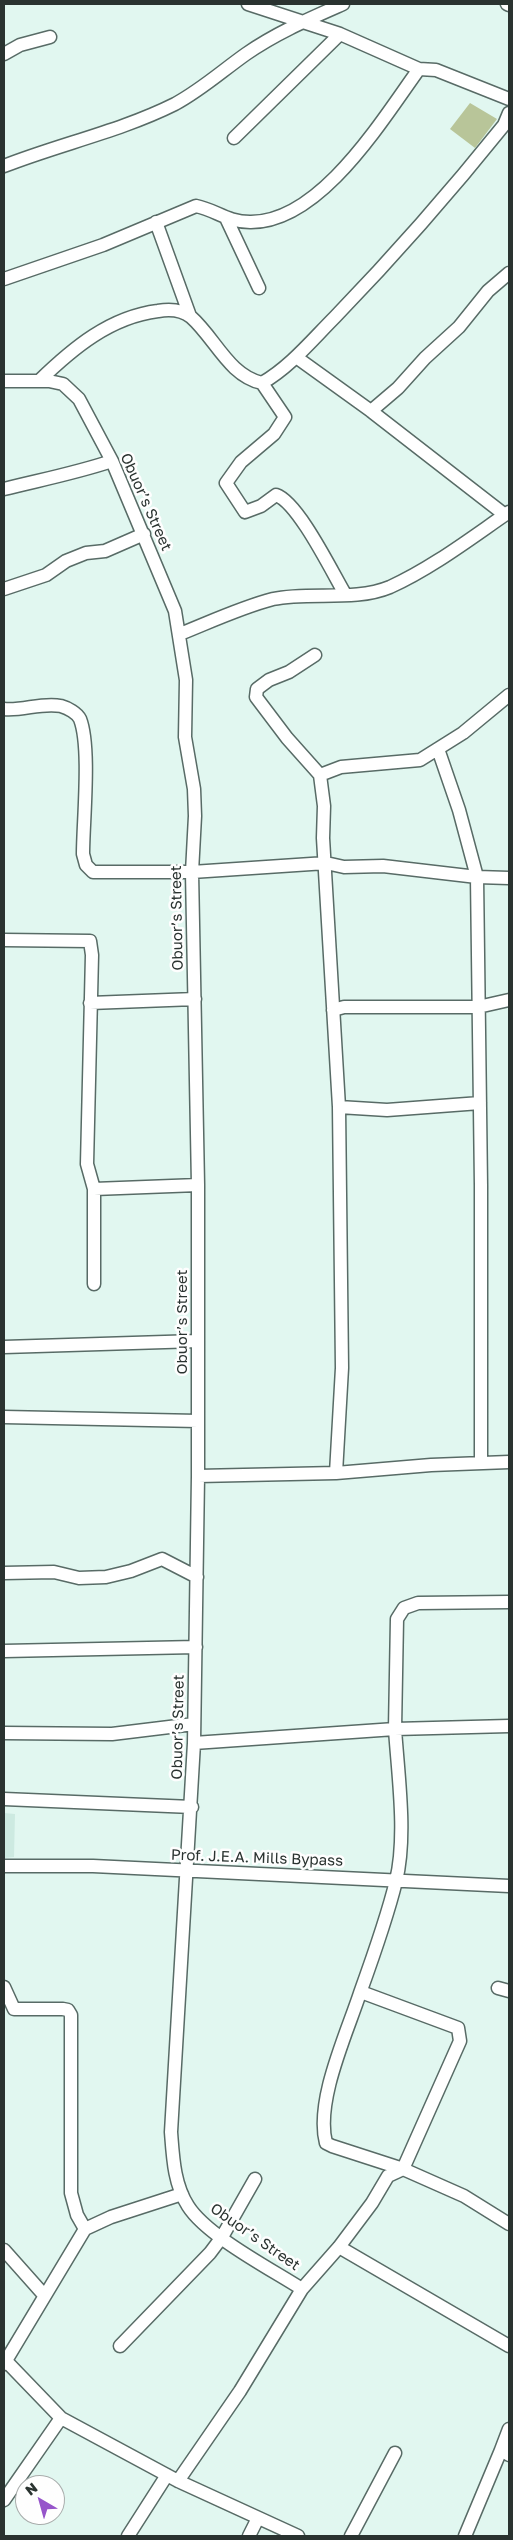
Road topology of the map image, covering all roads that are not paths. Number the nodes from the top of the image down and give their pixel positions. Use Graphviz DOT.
graph roads {
  1 [pos="248,4"];
  2 [pos="343,4"];
  3 [pos="303,20"];
  4 [pos="340,34"];
  5 [pos="50,37"];
  6 [pos="4,54"];
  7 [pos="419,69"];
  8 [pos="509,99"];
  9 [pos="509,113"];
  10 [pos="234,138"];
  11 [pos="4,166"];
  12 [pos="227,220"];
  13 [pos="156,222"];
  14 [pos="509,272"];
  15 [pos="4,279"];
  16 [pos="259,288"];
  17 [pos="190,316"];
  18 [pos="296,357"];
  19 [pos="39,381"];
  20 [pos="4,382"];
  21 [pos="262,384"];
  22 [pos="371,411"];
  23 [pos="112,461"];
  24 [pos="4,489"];
  25 [pos="507,514"];
  26 [pos="144,534"];
  27 [pos="4,589"];
  28 [pos="345,594"];
  29 [pos="180,634"];
  30 [pos="315,655"];
  31 [pos="509,695"];
  32 [pos="4,709"];
  33 [pos="438,749"];
  34 [pos="320,776"];
  35 [pos="326,863"];
  36 [pos="192,872"];
  37 [pos="477,877"];
  38 [pos="509,878"];
  39 [pos="4,940"];
  40 [pos="195,998"];
  41 [pos="509,1000"];
  42 [pos="90,1003"];
  43 [pos="478,1007"];
  44 [pos="333,1010"];
  45 [pos="480,1103"];
  46 [pos="339,1107"];
  47 [pos="198,1185"];
  48 [pos="94,1189"];
  49 [pos="94,1284"];
  50 [pos="198,1341"];
  51 [pos="4,1347"];
  52 [pos="4,1417"];
  53 [pos="198,1421"];
  54 [pos="481,1462"];
  55 [pos="509,1462"];
  56 [pos="336,1473"];
  57 [pos="198,1476"];
  58 [pos="4,1573"];
  59 [pos="197,1577"];
  60 [pos="509,1602"];
  61 [pos="196,1647"];
  62 [pos="4,1651"];
  63 [pos="194,1724"];
  64 [pos="509,1726"];
  65 [pos="395,1729"];
  66 [pos="4,1733"];
  67 [pos="194,1743"];
  68 [pos="4,1799"];
  69 [pos="192,1807"];
  70 [pos="4,1866"];
  71 [pos="188,1872"];
  72 [pos="396,1879"];
  73 [pos="509,1886"];
  74 [pos="4,1987"];
  75 [pos="361,1992"];
  76 [pos="403,2169"];
  77 [pos="255,2179"];
  78 [pos="182,2194"];
  79 [pos="509,2224"];
  80 [pos="85,2229"];
  81 [pos="222,2237"];
  82 [pos="339,2247"];
  83 [pos="4,2250"];
  84 [pos="302,2289"];
  85 [pos="44,2295"];
  86 [pos="120,2346"];
  87 [pos="509,2346"];
  88 [pos="5,2363"];
  89 [pos="61,2418"];
  90 [pos="509,2429"];
  91 [pos="505,2452"];
  92 [pos="394,2453"];
  93 [pos="172,2478"];
  94 [pos="4,2500"];
  95 [pos="258,2518"];
  96 [pos="128,2536"];
  97 [pos="249,2536"];
  98 [pos="298,2536"];
  99 [pos="351,2536"];
  100 [pos="465,2536"];
  1 -- 3 [label="street"];
  2 -- 3 [label="street"];
  3 -- 4 [label="street"];
  3 -- 11 [label="street"];
  4 -- 7 [label="street"];
  4 -- 10 [label="street"];
  5 -- 6 [label="street"];
  7 -- 8 [label="street"];
  7 -- 12 [label="street"];
  9 -- 18 [label="street"];
  12 -- 13 [label="street"];
  12 -- 16 [label="street"];
  13 -- 15 [label="street"];
  13 -- 17 [label="street"];
  14 -- 22 [label="street"];
  17 -- 19 [label="street"];
  17 -- 21 [label="street"];
  18 -- 21 [label="street"];
  18 -- 22 [label="street"];
  19 -- 20 [label="street, Obuor’s Street"];
  19 -- 23 [label="street, Obuor’s Street"];
  21 -- 28 [label="street"];
  22 -- 25 [label="street"];
  23 -- 24 [label="street"];
  23 -- 26 [label="street, Obuor’s Street"];
  25 -- 28 [label="street"];
  26 -- 27 [label="street"];
  26 -- 29 [label="street, Obuor’s Street"];
  28 -- 29 [label="street"];
  29 -- 36 [label="street, Obuor’s Street"];
  30 -- 34 [label="street"];
  31 -- 33 [label="street"];
  32 -- 36 [label="street"];
  33 -- 34 [label="street"];
  33 -- 37 [label="street"];
  34 -- 35 [label="street"];
  35 -- 36 [label="street"];
  35 -- 37 [label="street"];
  35 -- 44 [label="street"];
  36 -- 40 [label="street, Obuor’s Street"];
  37 -- 38 [label="street"];
  37 -- 43 [label="street"];
  39 -- 42 [label="street"];
  40 -- 42 [label="street"];
  40 -- 47 [label="street, Obuor’s Street"];
  41 -- 43 [label="street"];
  42 -- 48 [label="street"];
  43 -- 44 [label="street"];
  43 -- 45 [label="street"];
  44 -- 46 [label="street"];
  45 -- 46 [label="street"];
  45 -- 54 [label="street"];
  46 -- 56 [label="street"];
  47 -- 48 [label="street"];
  47 -- 50 [label="street, Obuor’s Street"];
  48 -- 49 [label="street"];
  50 -- 51 [label="street"];
  50 -- 53 [label="street, Obuor’s Street"];
  52 -- 53 [label="street"];
  53 -- 57 [label="street, Obuor’s Street"];
  54 -- 55 [label="street"];
  54 -- 56 [label="street"];
  56 -- 57 [label="street"];
  57 -- 59 [label="street, Obuor’s Street"];
  58 -- 59 [label="street"];
  59 -- 61 [label="street, Obuor’s Street"];
  60 -- 65 [label="street"];
  61 -- 62 [label="street"];
  61 -- 63 [label="street, Obuor’s Street"];
  63 -- 66 [label="street"];
  63 -- 67 [label="street, Obuor’s Street"];
  64 -- 65 [label="street"];
  65 -- 67 [label="street"];
  65 -- 72 [label="street"];
  67 -- 69 [label="street, Obuor’s Street"];
  68 -- 69 [label="street"];
  69 -- 71 [label="street, Obuor’s Street"];
  70 -- 71 [label="street, Prof. J.E.A. Mills Bypass"];
  71 -- 72 [label="street, Prof. J.E.A. Mills Bypass"];
  71 -- 78 [label="street, Obuor’s Street"];
  72 -- 73 [label="street, Prof. J.E.A. Mills Bypass"];
  72 -- 75 [label="street"];
  74 -- 80 [label="street"];
  75 -- 76 [label="street"];
  75 -- 76 [label="street"];
  76 -- 79 [label="street"];
  76 -- 82 [label="street"];
  77 -- 81 [label="street"];
  78 -- 80 [label="street"];
  78 -- 81 [label="street, Obuor’s Street"];
  80 -- 85 [label="street"];
  81 -- 84 [label="street, Obuor’s Street"];
  81 -- 86 [label="street"];
  82 -- 84 [label="street"];
  82 -- 87 [label="street"];
  83 -- 85 [label="street"];
  84 -- 93 [label="street"];
  85 -- 88 [label="street"];
  88 -- 89 [label="street"];
  89 -- 93 [label="street"];
  89 -- 94 [label="street"];
  90 -- 91 [label="street"];
  91 -- 100 [label="street"];
  92 -- 99 [label="street"];
  93 -- 95 [label="street"];
  93 -- 96 [label="street"];
  95 -- 97 [label="street"];
  95 -- 98 [label="street"];
}
